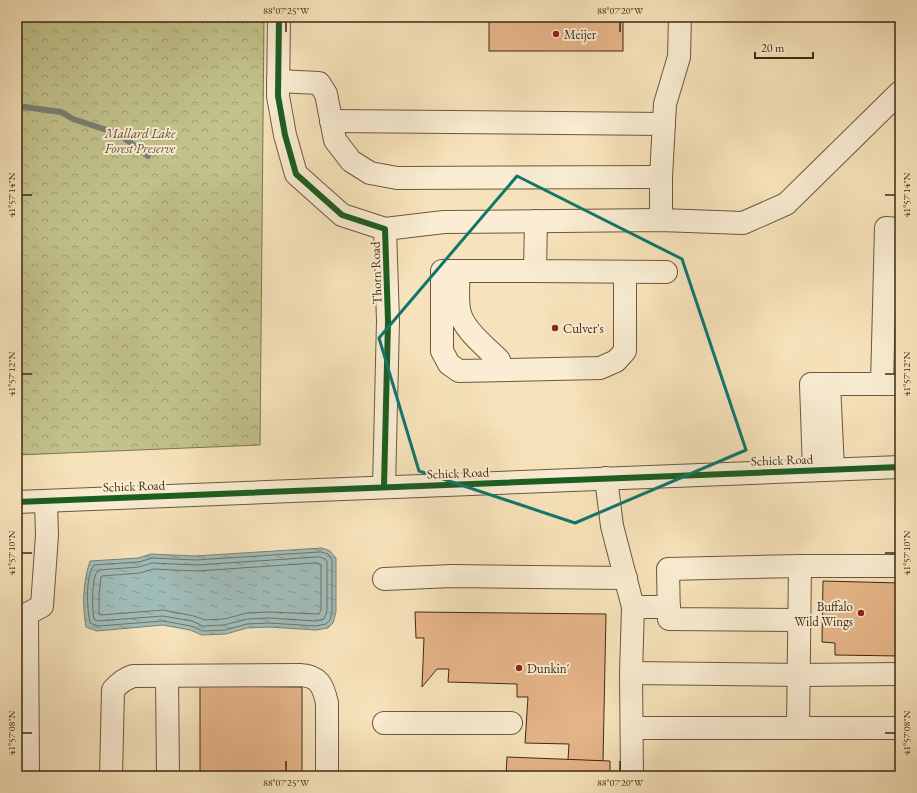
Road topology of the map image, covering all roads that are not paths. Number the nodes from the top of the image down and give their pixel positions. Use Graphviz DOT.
graph roads {
  1 [pos="279,17"];
  2 [pos="680,17"];
  3 [pos="278,81"];
  4 [pos="900,92"];
  5 [pos="332,121"];
  6 [pos="664,124"];
  7 [pos="661,177"];
  8 [pos="661,220"];
  9 [pos="536,221"];
  10 [pos="385,229"];
  11 [pos="900,229"];
  12 [pos="450,271"];
  13 [pos="535,271"];
  14 [pos="666,272"];
  15 [pos="625,276"];
  16 [pos="891,384"];
  17 [pos="900,466"];
  18 [pos="823,470"];
  19 [pos="606,478"];
  20 [pos="384,487"];
  21 [pos="46,501"];
  22 [pos="17,502"];
  23 [pos="800,566"];
  24 [pos="900,566"];
  25 [pos="626,578"];
  26 [pos="384,579"];
  27 [pos="633,607"];
  28 [pos="668,607"];
  29 [pos="22,610"];
  30 [pos="799,620"];
  31 [pos="631,673"];
  32 [pos="900,674"];
  33 [pos="799,675"];
  34 [pos="167,676"];
  35 [pos="384,722"];
  36 [pos="511,723"];
  37 [pos="632,728"];
  38 [pos="798,728"];
  39 [pos="900,728"];
  40 [pos="24,764"];
  41 [pos="111,776"];
  42 [pos="168,776"];
  43 [pos="327,776"];
  44 [pos="632,776"];
  1 -- 3 [label="street, Thorn Road"];
  2 -- 6 [label="street"];
  3 -- 5 [label="street"];
  3 -- 10 [label="street, Thorn Road"];
  4 -- 8 [label="street"];
  5 -- 6 [label="street"];
  5 -- 7 [label="street"];
  6 -- 7 [label="street"];
  7 -- 8 [label="street"];
  8 -- 9 [label="street"];
  9 -- 10 [label="street"];
  9 -- 13 [label="street"];
  10 -- 20 [label="street, Thorn Road"];
  11 -- 16 [label="street"];
  12 -- 13 [label="street"];
  12 -- 15 [label="street"];
  12 -- 15 [label="street"];
  13 -- 15 [label="street"];
  14 -- 15 [label="street"];
  16 -- 18 [label="street"];
  17 -- 18 [label="street, Schick Road"];
  18 -- 19 [label="street, Schick Road"];
  19 -- 20 [label="street, Schick Road"];
  19 -- 25 [label="street"];
  20 -- 21 [label="street, Schick Road"];
  21 -- 22 [label="street, Schick Road"];
  21 -- 29 [label="street"];
  23 -- 24 [label="street"];
  23 -- 28 [label="street"];
  23 -- 30 [label="street"];
  25 -- 26 [label="street"];
  25 -- 27 [label="street"];
  27 -- 28 [label="street"];
  27 -- 31 [label="street"];
  28 -- 30 [label="street"];
  29 -- 40 [label="street"];
  30 -- 33 [label="street"];
  31 -- 33 [label="street"];
  31 -- 37 [label="street"];
  32 -- 33 [label="street"];
  33 -- 38 [label="street"];
  34 -- 41 [label="street"];
  34 -- 42 [label="street"];
  34 -- 43 [label="street"];
  35 -- 36 [label="street"];
  37 -- 38 [label="street"];
  37 -- 44 [label="street"];
  38 -- 39 [label="street"];
}
